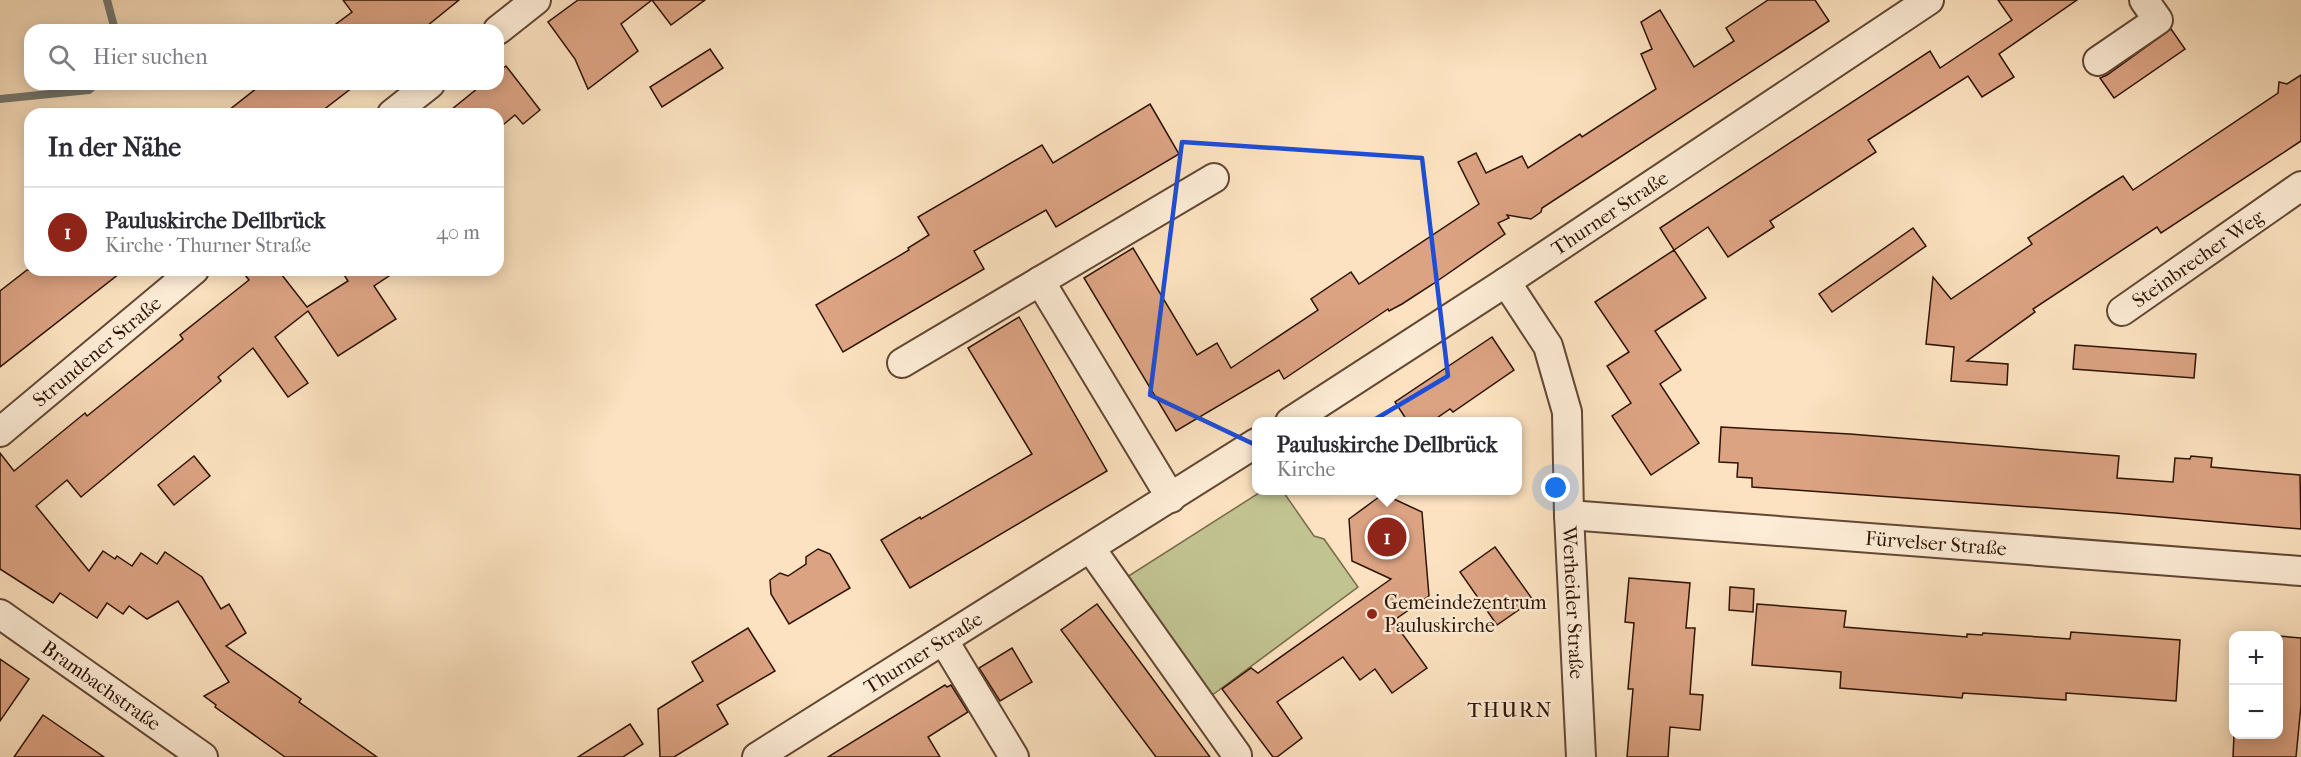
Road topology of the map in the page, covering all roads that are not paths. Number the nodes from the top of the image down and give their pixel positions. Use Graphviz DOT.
graph roads {
  1 [pos="536,0"];
  2 [pos="1929,0"];
  3 [pos="2145,0"];
  4 [pos="504,25"];
  5 [pos="2098,61"];
  6 [pos="422,90"];
  7 [pos="400,108"];
  8 [pos="1214,178"];
  9 [pos="2301,186"];
  10 [pos="187,276"];
  11 [pos="1040,281"];
  12 [pos="1506,282"];
  13 [pos="2121,311"];
  14 [pos="902,363"];
  15 [pos="1298,417"];
  16 [pos="0,432"];
  17 [pos="1252,446"];
  18 [pos="1171,498"];
  19 [pos="1569,515"];
  20 [pos="1091,549"];
  21 [pos="2301,571"];
  22 [pos="0,614"];
  23 [pos="944,641"];
  24 [pos="1237,755"];
  25 [pos="203,757"];
  26 [pos="757,757"];
  27 [pos="1014,757"];
  28 [pos="1581,757"];
  1 -- 4 [label="street"];
  2 -- 12 [label="street, Thurner Straße"];
  3 -- 5 [label="street"];
  6 -- 7 [label="street"];
  8 -- 11 [label="street"];
  9 -- 13 [label="street, Steinbrecher Weg"];
  10 -- 16 [label="street, Strundener Straße"];
  11 -- 14 [label="street"];
  11 -- 18 [label="street"];
  12 -- 15 [label="street, Thurner Straße"];
  12 -- 19 [label="street, Werheider Straße"];
  17 -- 18 [label="street, Thurner Straße"];
  18 -- 20 [label="street, Thurner Straße"];
  19 -- 21 [label="street, Fürvelser Straße"];
  19 -- 28 [label="street, Werheider Straße"];
  20 -- 23 [label="street, Thurner Straße"];
  20 -- 24 [label="street"];
  22 -- 25 [label="street, Brambachstraße"];
  23 -- 26 [label="street, Thurner Straße"];
  23 -- 27 [label="street"];
}
